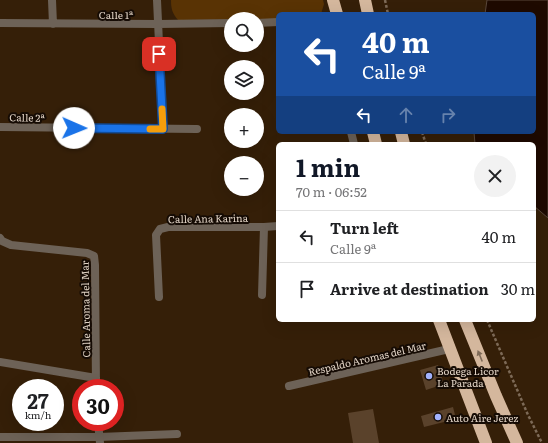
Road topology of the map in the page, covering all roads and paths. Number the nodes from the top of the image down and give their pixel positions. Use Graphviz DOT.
graph roads {
  1 [pos="52,0"];
  2 [pos="157,0"];
  3 [pos="333,0"];
  4 [pos="364,0"];
  5 [pos="385,0"];
  6 [pos="336,12"];
  7 [pos="367,12"];
  8 [pos="388,12"];
  9 [pos="276,22"];
  10 [pos="0,23"];
  11 [pos="224,23"];
  12 [pos="264,23"];
  13 [pos="54,24"];
  14 [pos="158,24"];
  15 [pos="0,127"];
  16 [pos="163,129"];
  17 [pos="197,130"];
  18 [pos="276,226"];
  19 [pos="264,227"];
  20 [pos="0,238"];
  21 [pos="262,295"];
  22 [pos="159,298"];
  23 [pos="440,322"];
  24 [pos="466,322"];
  25 [pos="488,322"];
  26 [pos="449,349"];
  27 [pos="0,362"];
  28 [pos="96,378"];
  29 [pos="289,386"];
  30 [pos="177,434"];
  31 [pos="0,437"];
  32 [pos="99,440"];
  33 [pos="486,443"];
  34 [pos="517,443"];
  35 [pos="542,443"];
  1 -- 13 [label="street"];
  2 -- 14 [label="street"];
  3 -- 6 [label="highway"];
  4 -- 7 [label="highway"];
  5 -- 8 [label="path"];
  9 -- 12 [label="street"];
  10 -- 13 [label="street, Calle 1ª"];
  11 -- 14 [label="street, Calle 1ª"];
  13 -- 14 [label="street, Calle 1ª"];
  14 -- 16 [label="street"];
  15 -- 16 [label="street, Calle 2ª"];
  16 -- 17 [label="street, Calle 2ª"];
  18 -- 19 [label="street, Calle Ana Karina"];
  19 -- 21 [label="street"];
  19 -- 22 [label="street, Calle Ana Karina"];
  20 -- 28 [label="street, Calle Aroma del Mar"];
  23 -- 26 [label="highway"];
  34 -- 24 [label="highway, one-way"];
  25 -- 35 [label="path"];
  26 -- 29 [label="street, Respaldo Aromas del Mar"];
  26 -- 33 [label="highway"];
  27 -- 28 [label="street"];
  30 -- 32 [label="street"];
  31 -- 32 [label="street"];
}
